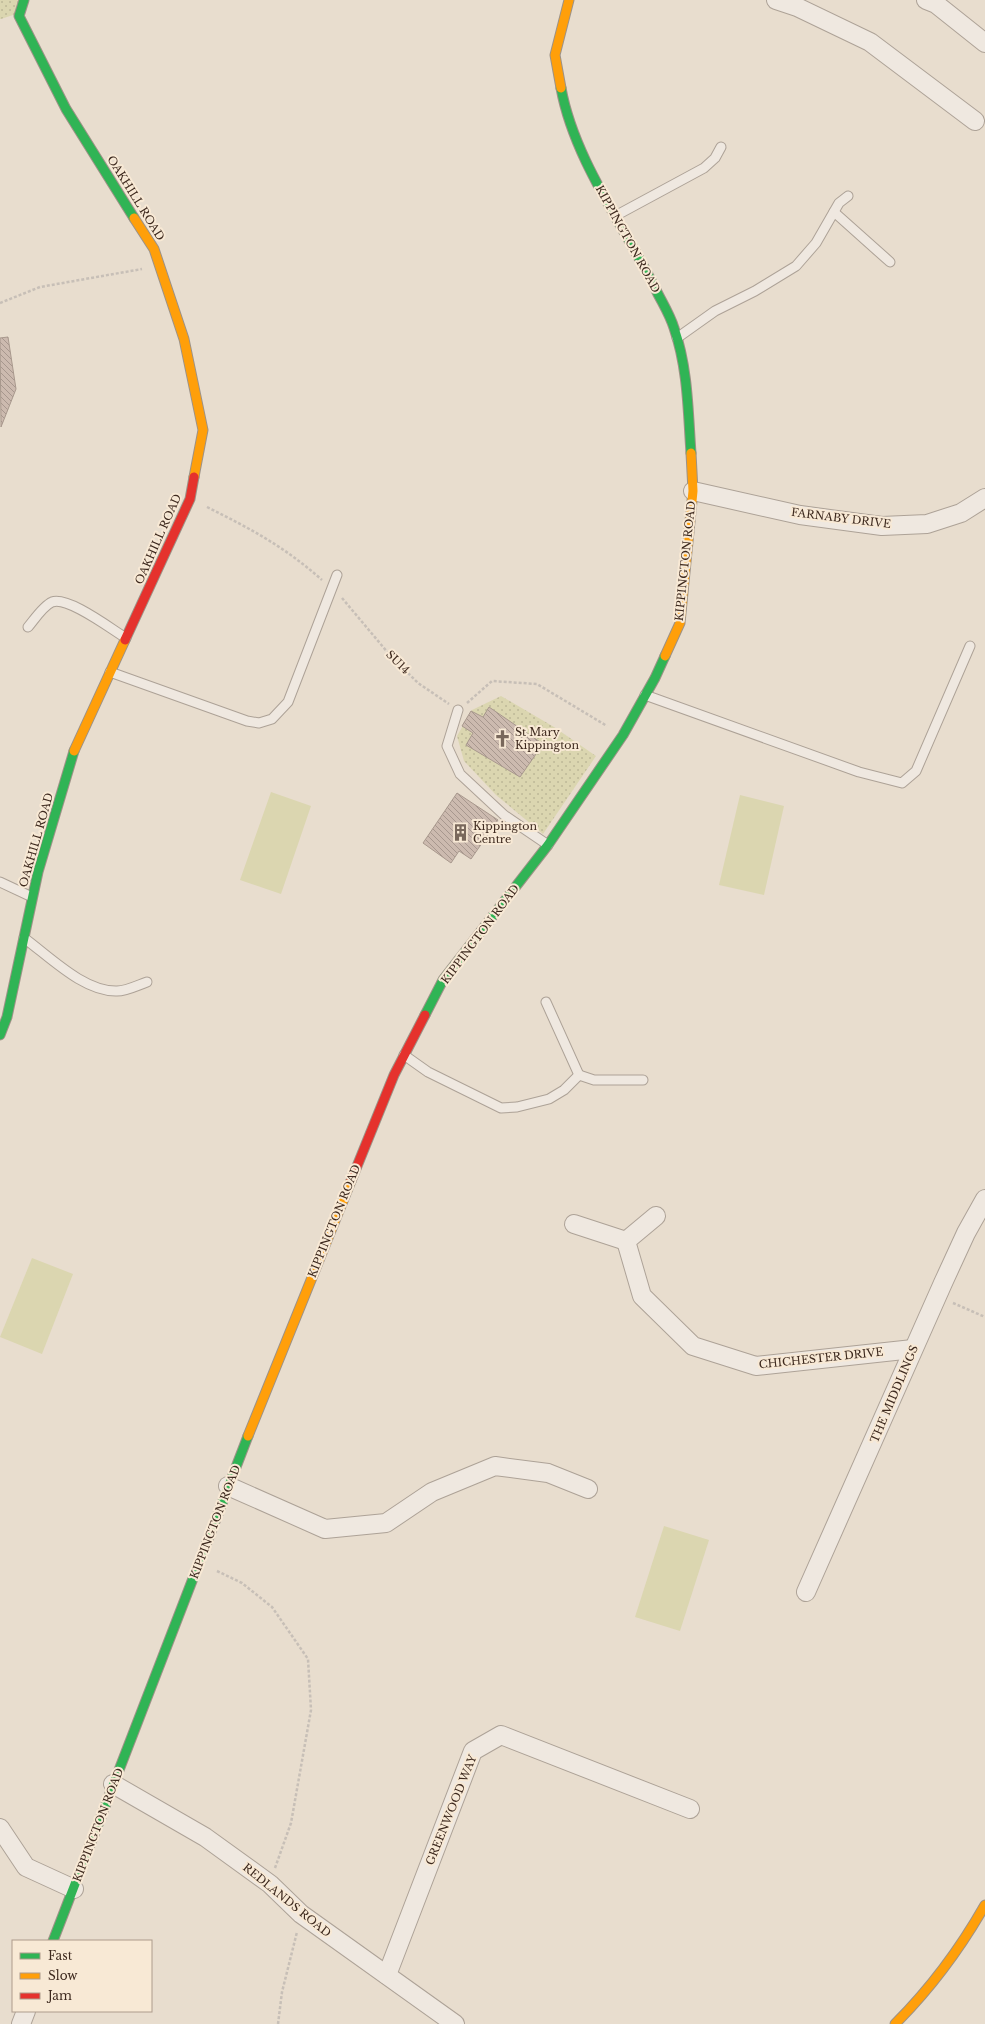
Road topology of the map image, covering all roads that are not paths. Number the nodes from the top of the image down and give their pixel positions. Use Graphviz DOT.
graph roads {
  1 [pos="24,0"];
  2 [pos="570,0"];
  3 [pos="776,0"];
  4 [pos="926,0"];
  5 [pos="985,43"];
  6 [pos="975,121"];
  7 [pos="721,146"];
  8 [pos="848,196"];
  9 [pos="834,212"];
  10 [pos="617,216"];
  11 [pos="890,262"];
  12 [pos="677,338"];
  13 [pos="692,491"];
  14 [pos="985,498"];
  15 [pos="337,575"];
  16 [pos="28,627"];
  17 [pos="126,638"];
  18 [pos="970,646"];
  19 [pos="110,672"];
  20 [pos="645,695"];
  21 [pos="458,710"];
  22 [pos="548,846"];
  23 [pos="0,882"];
  24 [pos="32,897"];
  25 [pos="24,938"];
  26 [pos="147,982"];
  27 [pos="546,1002"];
  28 [pos="0,1035"];
  29 [pos="404,1055"];
  30 [pos="579,1075"];
  31 [pos="643,1080"];
  32 [pos="985,1199"];
  33 [pos="656,1216"];
  34 [pos="574,1224"];
  35 [pos="626,1241"];
  36 [pos="913,1349"];
  37 [pos="228,1486"];
  38 [pos="588,1489"];
  39 [pos="806,1592"];
  40 [pos="113,1784"];
  41 [pos="690,1808"];
  42 [pos="0,1828"];
  43 [pos="74,1889"];
  44 [pos="985,1906"];
  45 [pos="54,1940"];
  46 [pos="387,1975"];
  47 [pos="26,2012"];
  48 [pos="21,2024"];
  49 [pos="455,2024"];
  50 [pos="895,2024"];
  1 -- 17 [label="street, OAKHILL ROAD"];
  2 -- 10 [label="street, KIPPINGTON ROAD"];
  3 -- 6 [label="street"];
  4 -- 5 [label="street"];
  7 -- 10 [label="lane"];
  8 -- 9 [label="lane"];
  9 -- 11 [label="lane"];
  9 -- 12 [label="lane"];
  10 -- 12 [label="street, KIPPINGTON ROAD"];
  12 -- 13 [label="street, KIPPINGTON ROAD"];
  13 -- 14 [label="street, FARNABY DRIVE"];
  13 -- 20 [label="street, KIPPINGTON ROAD"];
  15 -- 19 [label="lane"];
  16 -- 17 [label="lane"];
  17 -- 19 [label="street, OAKHILL ROAD"];
  18 -- 20 [label="lane"];
  19 -- 24 [label="street, OAKHILL ROAD"];
  20 -- 22 [label="street, KIPPINGTON ROAD"];
  21 -- 22 [label="lane"];
  22 -- 29 [label="street, KIPPINGTON ROAD"];
  23 -- 24 [label="lane"];
  24 -- 25 [label="street, OAKHILL ROAD"];
  25 -- 26 [label="lane"];
  25 -- 28 [label="street, OAKHILL ROAD"];
  27 -- 30 [label="lane"];
  29 -- 30 [label="lane"];
  29 -- 37 [label="street, KIPPINGTON ROAD"];
  30 -- 31 [label="lane"];
  32 -- 36 [label="street, THE MIDDLINGS"];
  33 -- 35 [label="street"];
  34 -- 35 [label="street"];
  35 -- 36 [label="street, CHICHESTER DRIVE"];
  36 -- 39 [label="street, THE MIDDLINGS"];
  37 -- 38 [label="street"];
  37 -- 40 [label="street, KIPPINGTON ROAD"];
  40 -- 43 [label="street, KIPPINGTON ROAD"];
  40 -- 46 [label="street, REDLANDS ROAD"];
  41 -- 46 [label="street, GREENWOOD WAY"];
  42 -- 43 [label="street"];
  43 -- 45 [label="street, KIPPINGTON ROAD"];
  44 -- 50 [label="street"];
  46 -- 49 [label="street, REDLANDS ROAD"];
  47 -- 48 [label="street"];
}
